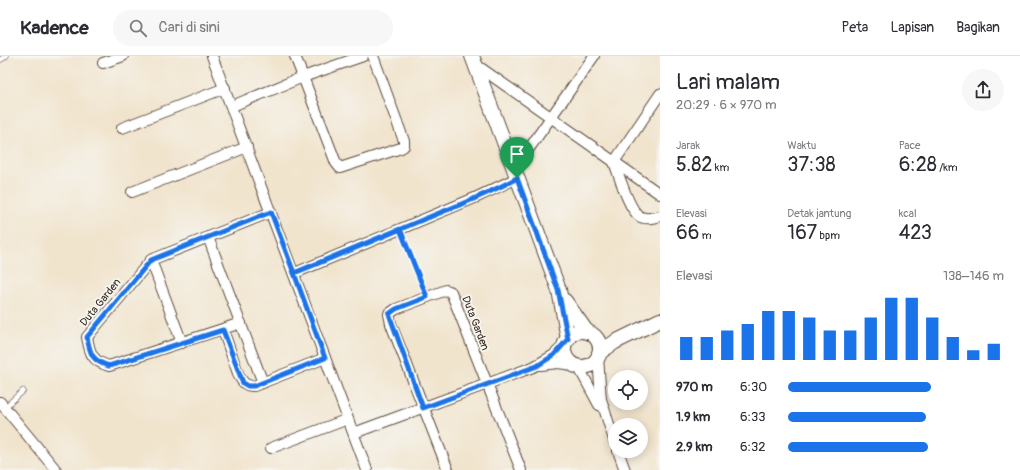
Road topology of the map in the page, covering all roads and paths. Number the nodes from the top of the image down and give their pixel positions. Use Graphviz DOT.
graph roads {
  1 [pos="6,56"];
  2 [pos="123,56"];
  3 [pos="212,56"];
  4 [pos="295,56"];
  5 [pos="363,56"];
  6 [pos="373,56"];
  7 [pos="594,56"];
  8 [pos="0,60"];
  9 [pos="473,60"];
  10 [pos="103,63"];
  11 [pos="303,77"];
  12 [pos="225,88"];
  13 [pos="660,94"];
  14 [pos="232,106"];
  15 [pos="551,117"];
  16 [pos="122,128"];
  17 [pos="247,147"];
  18 [pos="614,162"];
  19 [pos="516,174"];
  20 [pos="132,192"];
  21 [pos="660,194"];
  22 [pos="271,212"];
  23 [pos="660,216"];
  24 [pos="400,229"];
  25 [pos="208,237"];
  26 [pos="151,260"];
  27 [pos="294,273"];
  28 [pos="558,290"];
  29 [pos="427,297"];
  30 [pos="660,320"];
  31 [pos="241,323"];
  32 [pos="646,326"];
  33 [pos="223,330"];
  34 [pos="590,334"];
  35 [pos="566,341"];
  36 [pos="182,343"];
  37 [pos="599,355"];
  38 [pos="325,358"];
  39 [pos="537,366"];
  40 [pos="576,366"];
  41 [pos="263,383"];
  42 [pos="487,384"];
  43 [pos="23,391"];
  44 [pos="2,404"];
  45 [pos="423,408"];
  46 [pos="348,419"];
  47 [pos="606,419"];
  48 [pos="608,424"];
  49 [pos="354,433"];
  50 [pos="271,448"];
  51 [pos="621,458"];
  52 [pos="56,470"];
  53 [pos="367,470"];
  54 [pos="448,470"];
  55 [pos="521,470"];
  56 [pos="625,470"];
  1 -- 8 [label="lane"];
  2 -- 10 [label="street"];
  3 -- 12 [label="street"];
  4 -- 11 [label="street"];
  5 -- 11 [label="street"];
  6 -- 11 [label="street"];
  7 -- 15 [label="street"];
  9 -- 15 [label="street"];
  9 -- 19 [label="street"];
  11 -- 14 [label="street"];
  12 -- 14 [label="street"];
  12 -- 16 [label="street"];
  13 -- 18 [label="street"];
  14 -- 17 [label="street"];
  15 -- 18 [label="street"];
  15 -- 19 [label="street"];
  17 -- 20 [label="street"];
  17 -- 22 [label="street"];
  18 -- 21 [label="street"];
  18 -- 23 [label="street"];
  19 -- 24 [label="street"];
  19 -- 28 [label="street"];
  22 -- 25 [label="street, Duta Garden"];
  22 -- 27 [label="street"];
  24 -- 27 [label="street"];
  24 -- 29 [label="path"];
  25 -- 26 [label="street, Duta Garden"];
  25 -- 31 [label="street"];
  26 -- 36 [label="street"];
  26 -- 36 [label="street, Duta Garden"];
  27 -- 38 [label="street"];
  28 -- 34 [label="street"];
  28 -- 35 [label="street"];
  29 -- 42 [label="street, Duta Garden"];
  29 -- 45 [label="street, Duta Garden"];
  30 -- 32 [label="street"];
  31 -- 33 [label="street, Duta Garden"];
  31 -- 41 [label="street"];
  32 -- 34 [label="street"];
  32 -- 37 [label="street"];
  33 -- 36 [label="street, Duta Garden"];
  33 -- 41 [label="street"];
  34 -- 35 [label="street"];
  34 -- 37 [label="street"];
  35 -- 39 [label="street"];
  35 -- 40 [label="street"];
  37 -- 40 [label="street"];
  37 -- 47 [label="street"];
  38 -- 41 [label="street"];
  38 -- 46 [label="street"];
  39 -- 40 [label="street"];
  39 -- 42 [label="street"];
  40 -- 47 [label="street"];
  42 -- 45 [label="street"];
  42 -- 55 [label="street, Duta Garden"];
  43 -- 44 [label="lane"];
  44 -- 52 [label="street"];
  45 -- 49 [label="street"];
  45 -- 54 [label="street, Duta Garden"];
  46 -- 49 [label="street"];
  46 -- 50 [label="street"];
  47 -- 48 [label="street"];
  49 -- 53 [label="street"];
  51 -- 56 [label="street"];
}
